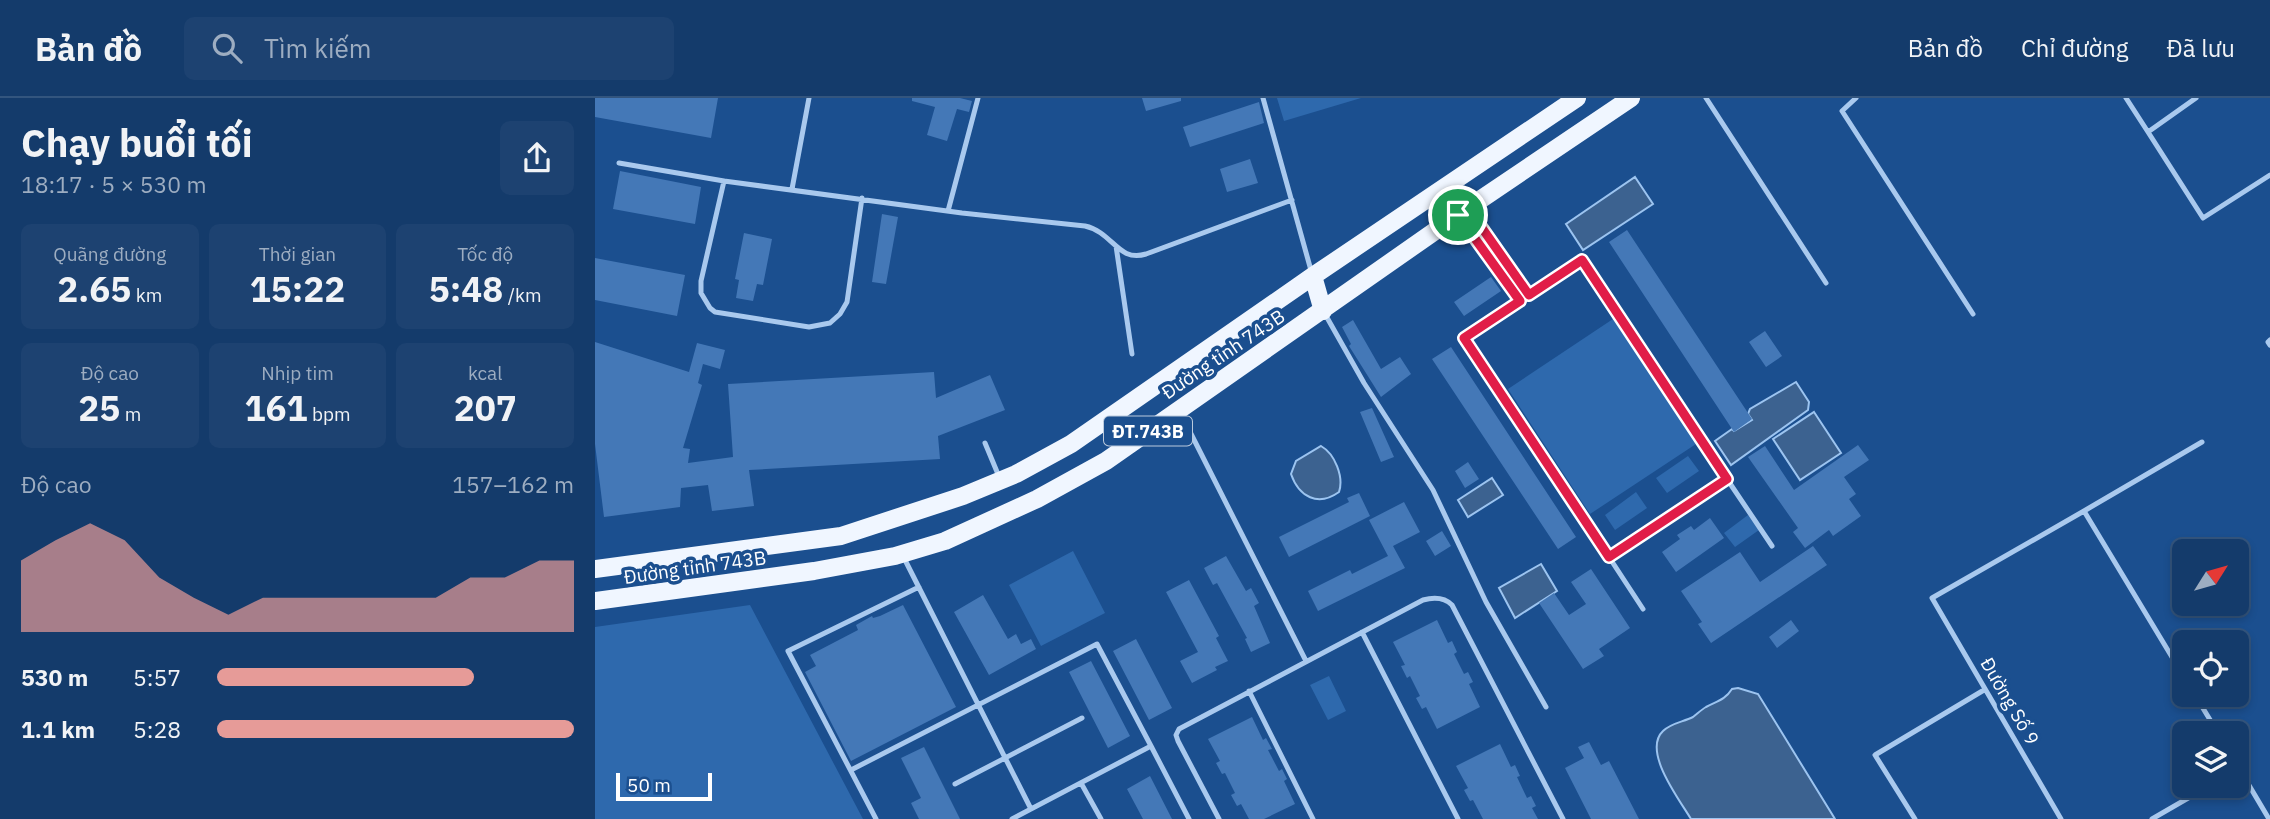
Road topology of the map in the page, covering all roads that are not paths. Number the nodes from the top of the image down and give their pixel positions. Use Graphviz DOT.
graph roads {
  1 [pos="810,98"];
  2 [pos="978,98"];
  3 [pos="1263,98"];
  4 [pos="1577,98"];
  5 [pos="1631,98"];
  6 [pos="1706,98"];
  7 [pos="1856,98"];
  8 [pos="2126,98"];
  9 [pos="2196,98"];
  10 [pos="2148,132"];
  11 [pos="619,163"];
  12 [pos="2270,175"];
  13 [pos="724,181"];
  14 [pos="792,189"];
  15 [pos="862,198"];
  16 [pos="1291,200"];
  17 [pos="948,211"];
  18 [pos="1463,212"];
  19 [pos="1117,246"];
  20 [pos="1313,276"];
  21 [pos="1826,282"];
  22 [pos="1529,295"];
  23 [pos="1520,301"];
  24 [pos="1324,311"];
  25 [pos="1973,314"];
  26 [pos="1132,354"];
  27 [pos="1178,410"];
  28 [pos="2202,442"];
  29 [pos="985,443"];
  30 [pos="1727,479"];
  31 [pos="1000,480"];
  32 [pos="2084,511"];
  33 [pos="1772,546"];
  34 [pos="902,554"];
  35 [pos="1609,557"];
  36 [pos="595,569"];
  37 [pos="919,587"];
  38 [pos="595,601"];
  39 [pos="1643,608"];
  40 [pos="1363,632"];
  41 [pos="2172,657"];
  42 [pos="1307,661"];
  43 [pos="1984,690"];
  44 [pos="1249,691"];
  45 [pos="979,705"];
  46 [pos="1546,707"];
  47 [pos="1082,718"];
  48 [pos="1150,746"];
  49 [pos="1005,758"];
  50 [pos="851,770"];
  51 [pos="1081,782"];
  52 [pos="955,784"];
  53 [pos="2249,787"];
  54 [pos="2189,798"];
  55 [pos="1031,809"];
  56 [pos="876,819"];
  57 [pos="1012,819"];
  58 [pos="1101,819"];
  59 [pos="1189,819"];
  60 [pos="1219,819"];
  61 [pos="1313,819"];
  62 [pos="1458,819"];
  63 [pos="1563,819"];
  64 [pos="1915,819"];
  65 [pos="2061,819"];
  66 [pos="2152,819"];
  67 [pos="2269,819"];
  1 -- 14 [label="lane"];
  2 -- 17 [label="lane"];
  3 -- 16 [label="lane"];
  4 -- 20 [label="main road, Đường tỉnh 743B / ĐT.743B"];
  5 -- 18 [label="main road, Đường tỉnh 743B / ĐT.743B"];
  6 -- 21 [label="lane"];
  7 -- 25 [label="lane"];
  8 -- 10 [label="lane"];
  9 -- 10 [label="lane"];
  10 -- 12 [label="lane"];
  11 -- 13 [label="lane"];
  13 -- 14 [label="lane"];
  13 -- 15 [label="lane"];
  14 -- 15 [label="lane"];
  15 -- 17 [label="lane"];
  16 -- 19 [label="lane"];
  16 -- 20 [label="lane"];
  17 -- 19 [label="lane"];
  18 -- 22 [label="lane"];
  18 -- 23 [label="lane"];
  18 -- 24 [label="main road, Đường tỉnh 743B / ĐT.743B"];
  19 -- 26 [label="lane"];
  20 -- 24 [label="main road"];
  20 -- 31 [label="main road, Đường tỉnh 743B / ĐT.743B"];
  22 -- 23 [label="lane"];
  22 -- 30 [label="lane"];
  23 -- 35 [label="lane"];
  24 -- 27 [label="main road, Đường tỉnh 743B / ĐT.743B"];
  24 -- 46 [label="lane"];
  27 -- 34 [label="main road, Đường tỉnh 743B / ĐT.743B"];
  27 -- 42 [label="lane"];
  28 -- 32 [label="lane"];
  29 -- 31 [label="lane"];
  30 -- 33 [label="lane"];
  30 -- 35 [label="lane"];
  31 -- 36 [label="main road, Đường tỉnh 743B / ĐT.743B"];
  32 -- 41 [label="lane"];
  32 -- 43 [label="lane, Đường Số 9"];
  34 -- 37 [label="lane"];
  34 -- 38 [label="main road, Đường tỉnh 743B / ĐT.743B"];
  35 -- 39 [label="lane"];
  37 -- 45 [label="lane"];
  37 -- 50 [label="lane"];
  40 -- 42 [label="lane"];
  40 -- 62 [label="lane"];
  40 -- 63 [label="lane"];
  42 -- 44 [label="lane"];
  43 -- 64 [label="lane"];
  43 -- 65 [label="lane, Đường Số 9"];
  44 -- 60 [label="lane"];
  44 -- 61 [label="lane"];
  45 -- 48 [label="lane"];
  45 -- 49 [label="lane"];
  45 -- 50 [label="lane"];
  47 -- 49 [label="lane"];
  48 -- 51 [label="lane"];
  48 -- 59 [label="lane"];
  49 -- 52 [label="lane"];
  49 -- 55 [label="lane"];
  50 -- 56 [label="lane"];
  51 -- 55 [label="lane"];
  51 -- 58 [label="lane"];
  53 -- 67 [label="lane"];
  54 -- 66 [label="lane"];
  55 -- 57 [label="lane"];
}
